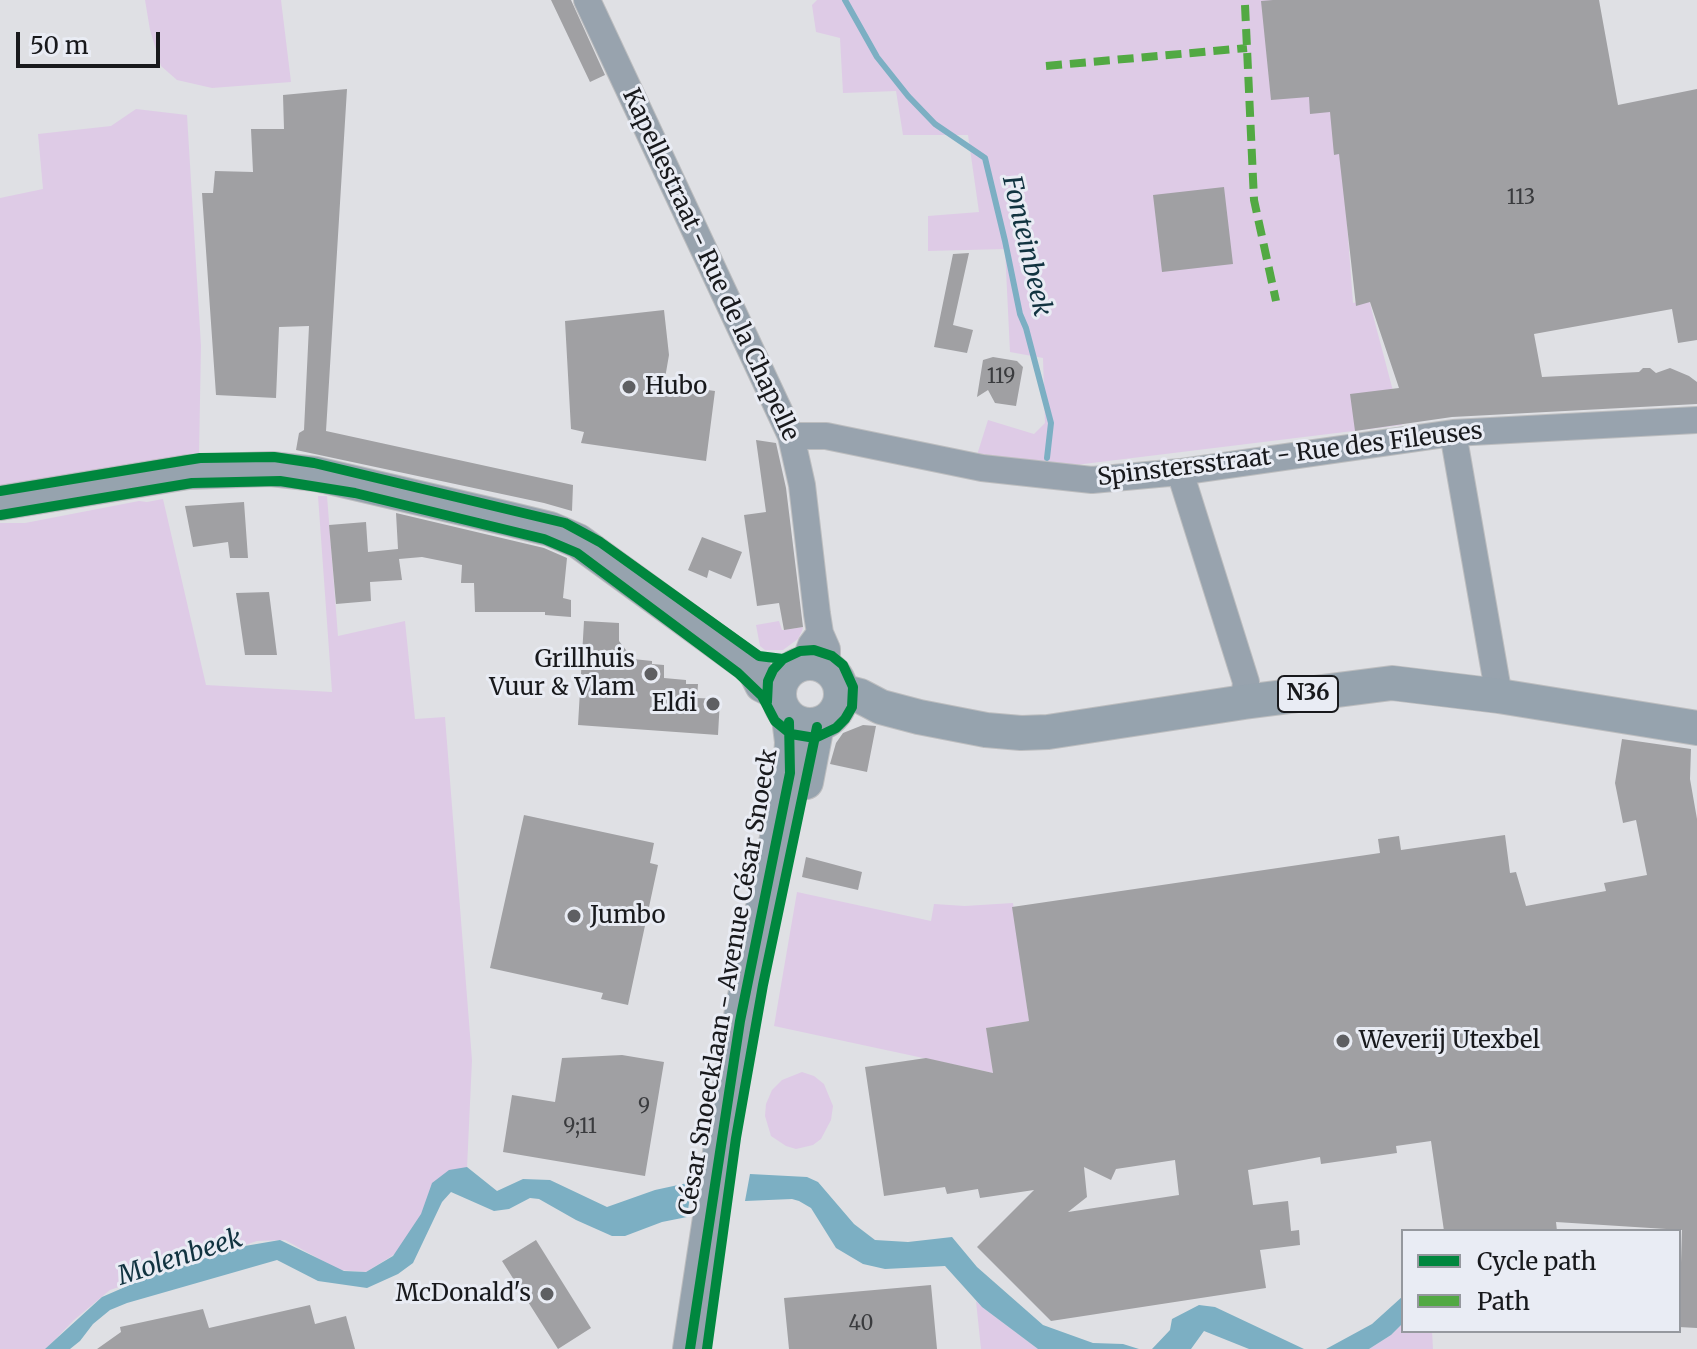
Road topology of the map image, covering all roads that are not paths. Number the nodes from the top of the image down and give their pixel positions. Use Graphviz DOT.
graph roads {
  1 [pos="587,0"];
  2 [pos="1697,420"];
  3 [pos="1453,433"];
  4 [pos="791,436"];
  5 [pos="1180,472"];
  6 [pos="0,503"];
  7 [pos="804,690"];
  8 [pos="1499,696"];
  9 [pos="1244,702"];
  10 [pos="1697,728"];
  11 [pos="690,1349"];
  12 [pos="707,1349"];
  1 -- 4 [label="street, Kapellestraat - Rue de la Chapelle"];
  2 -- 3 [label="street, Spinstersstraat - Rue des Fileuses"];
  3 -- 5 [label="street, Spinstersstraat - Rue des Fileuses"];
  3 -- 8 [label="street"];
  4 -- 5 [label="street, Spinstersstraat - Rue des Fileuses"];
  4 -- 7 [label="street, Kapellestraat - Rue de la Chapelle"];
  5 -- 9 [label="street"];
  6 -- 7 [label="main road"];
  7 -- 9 [label="main road, N36"];
  7 -- 11 [label="main road, César Snoecklaan - Avenue César Snoeck"];
  7 -- 12 [label="main road, César Snoecklaan - Avenue César Snoeck"];
  8 -- 9 [label="main road, N36"];
  8 -- 10 [label="main road, N36"];
}
